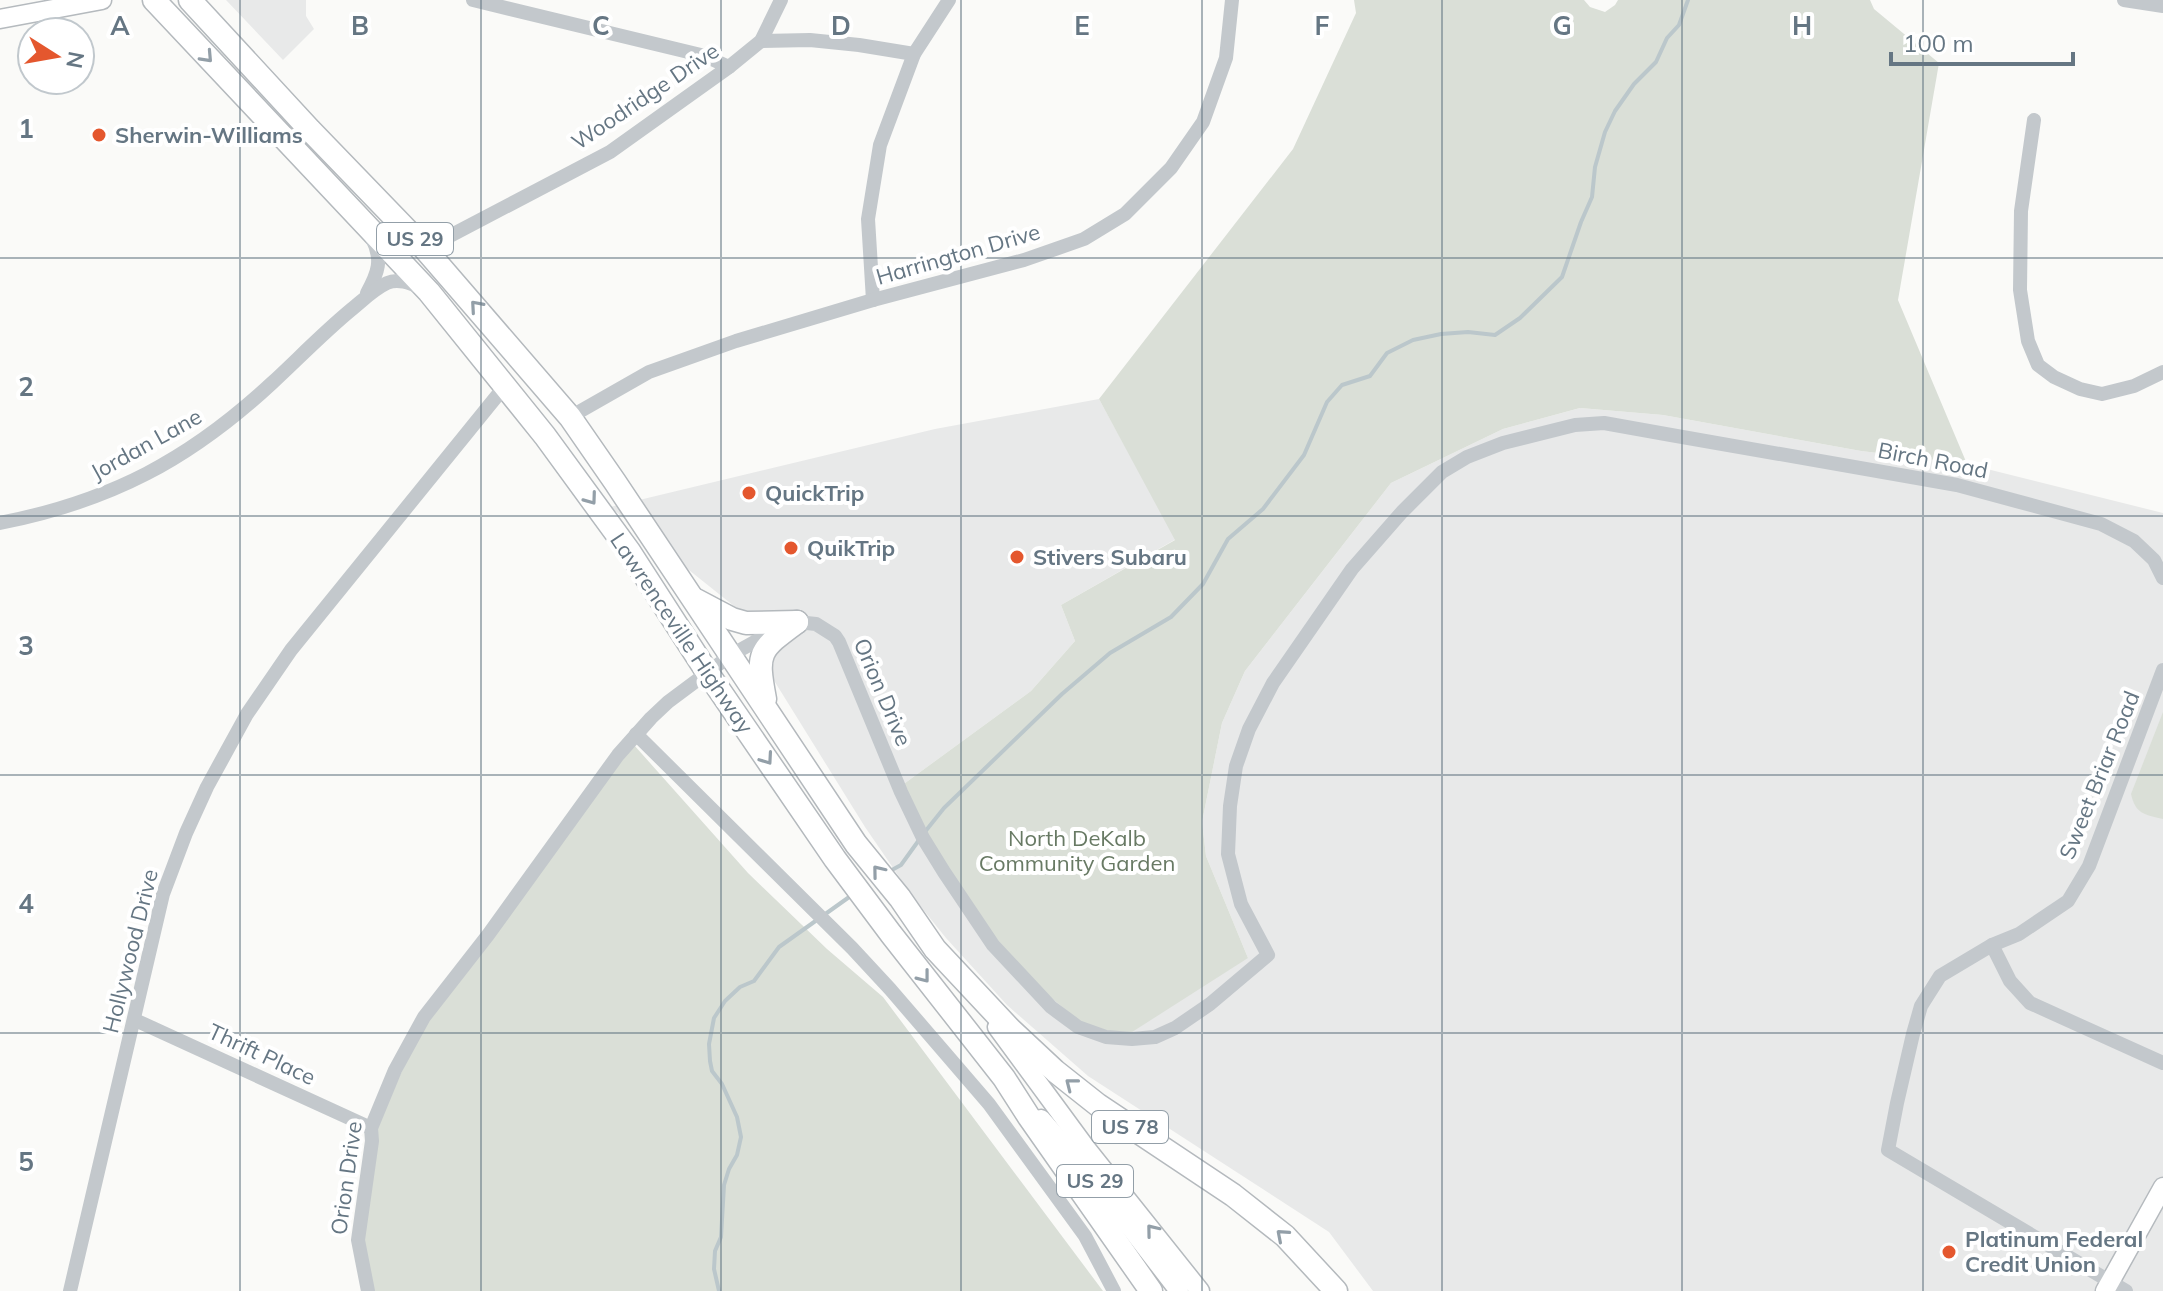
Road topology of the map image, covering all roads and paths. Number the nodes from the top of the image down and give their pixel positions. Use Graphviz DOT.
graph roads {
  1 [pos="102,0"];
  2 [pos="154,0"];
  3 [pos="190,0"];
  4 [pos="473,0"];
  5 [pos="781,0"];
  6 [pos="949,0"];
  7 [pos="1232,0"];
  8 [pos="2124,0"];
  9 [pos="2163,6"];
  10 [pos="0,19"];
  11 [pos="761,41"];
  12 [pos="914,54"];
  13 [pos="729,67"];
  14 [pos="2034,120"];
  15 [pos="366,227"];
  16 [pos="425,249"];
  17 [pos="429,292"];
  18 [pos="363,300"];
  19 [pos="873,300"];
  20 [pos="2163,372"];
  21 [pos="505,386"];
  22 [pos="570,417"];
  23 [pos="0,523"];
  24 [pos="2163,578"];
  25 [pos="693,598"];
  26 [pos="797,622"];
  27 [pos="731,655"];
  28 [pos="2163,670"];
  29 [pos="707,672"];
  30 [pos="768,710"];
  31 [pos="636,734"];
  32 [pos="1992,945"];
  33 [pos="935,949"];
  34 [pos="1268,955"];
  35 [pos="135,1020"];
  36 [pos="2163,1063"];
  37 [pos="1004,1078"];
  38 [pos="371,1128"];
  39 [pos="2163,1187"];
  40 [pos="2114,1288"];
  41 [pos="70,1291"];
  42 [pos="368,1291"];
  43 [pos="1114,1291"];
  44 [pos="1151,1291"];
  45 [pos="1179,1291"];
  46 [pos="1200,1291"];
  47 [pos="1336,1291"];
  1 -- 10 [label="main road"];
  2 -- 15 [label="highway, Lawrenceville Highway / US 29, one-way"];
  3 -- 16 [label="highway, Lawrenceville Highway / US 29"];
  4 -- 13 [label="street"];
  5 -- 11 [label="street, Woodridge Drive"];
  6 -- 12 [label="street"];
  7 -- 19 [label="street, Harrington Drive"];
  8 -- 9 [label="street"];
  11 -- 12 [label="street"];
  11 -- 13 [label="street, Woodridge Drive"];
  12 -- 19 [label="street"];
  13 -- 16 [label="street, Woodridge Drive"];
  14 -- 20 [label="street"];
  15 -- 17 [label="highway, Lawrenceville Highway / US 29"];
  15 -- 18 [label="street, Jordan Lane"];
  22 -- 16 [label="highway, Lawrenceville Highway / US 29, one-way"];
  17 -- 18 [label="street, Jordan Lane"];
  17 -- 21 [label="highway, Lawrenceville Highway / US 29"];
  18 -- 23 [label="street, Jordan Lane"];
  19 -- 22 [label="street, Harrington Drive"];
  21 -- 29 [label="highway, Lawrenceville Highway / US 29, one-way"];
  21 -- 35 [label="street, Hollywood Drive"];
  22 -- 25 [label="highway, Lawrenceville Highway / US 29"];
  24 -- 34 [label="street, Birch Road"];
  25 -- 26 [label="highway"];
  25 -- 27 [label="highway, Lawrenceville Highway / US 29"];
  26 -- 27 [label="street, Orion Drive"];
  26 -- 30 [label="highway"];
  26 -- 34 [label="street, Orion Drive"];
  27 -- 29 [label="street, Orion Drive"];
  27 -- 30 [label="highway, Lawrenceville Highway / US 29"];
  28 -- 32 [label="street, Sweet Briar Road"];
  29 -- 31 [label="street, Orion Drive"];
  29 -- 37 [label="highway, Lawrenceville Highway / US 29, one-way"];
  33 -- 30 [label="highway, Lawrenceville Highway / US 29, one-way"];
  31 -- 38 [label="street, Orion Drive"];
  31 -- 43 [label="street"];
  32 -- 36 [label="street"];
  32 -- 40 [label="street, Sweet Briar Road"];
  46 -- 33 [label="main road, Lawrenceville Highway / US 29, one-way"];
  47 -- 33 [label="highway, US 78, one-way"];
  35 -- 38 [label="street, Thrift Place"];
  35 -- 41 [label="street, Hollywood Drive"];
  37 -- 44 [label="highway"];
  37 -- 45 [label="main road, Lawrenceville Highway / US 29"];
  38 -- 42 [label="street, Orion Drive"];
  39 -- 40 [label="main road"];
}
